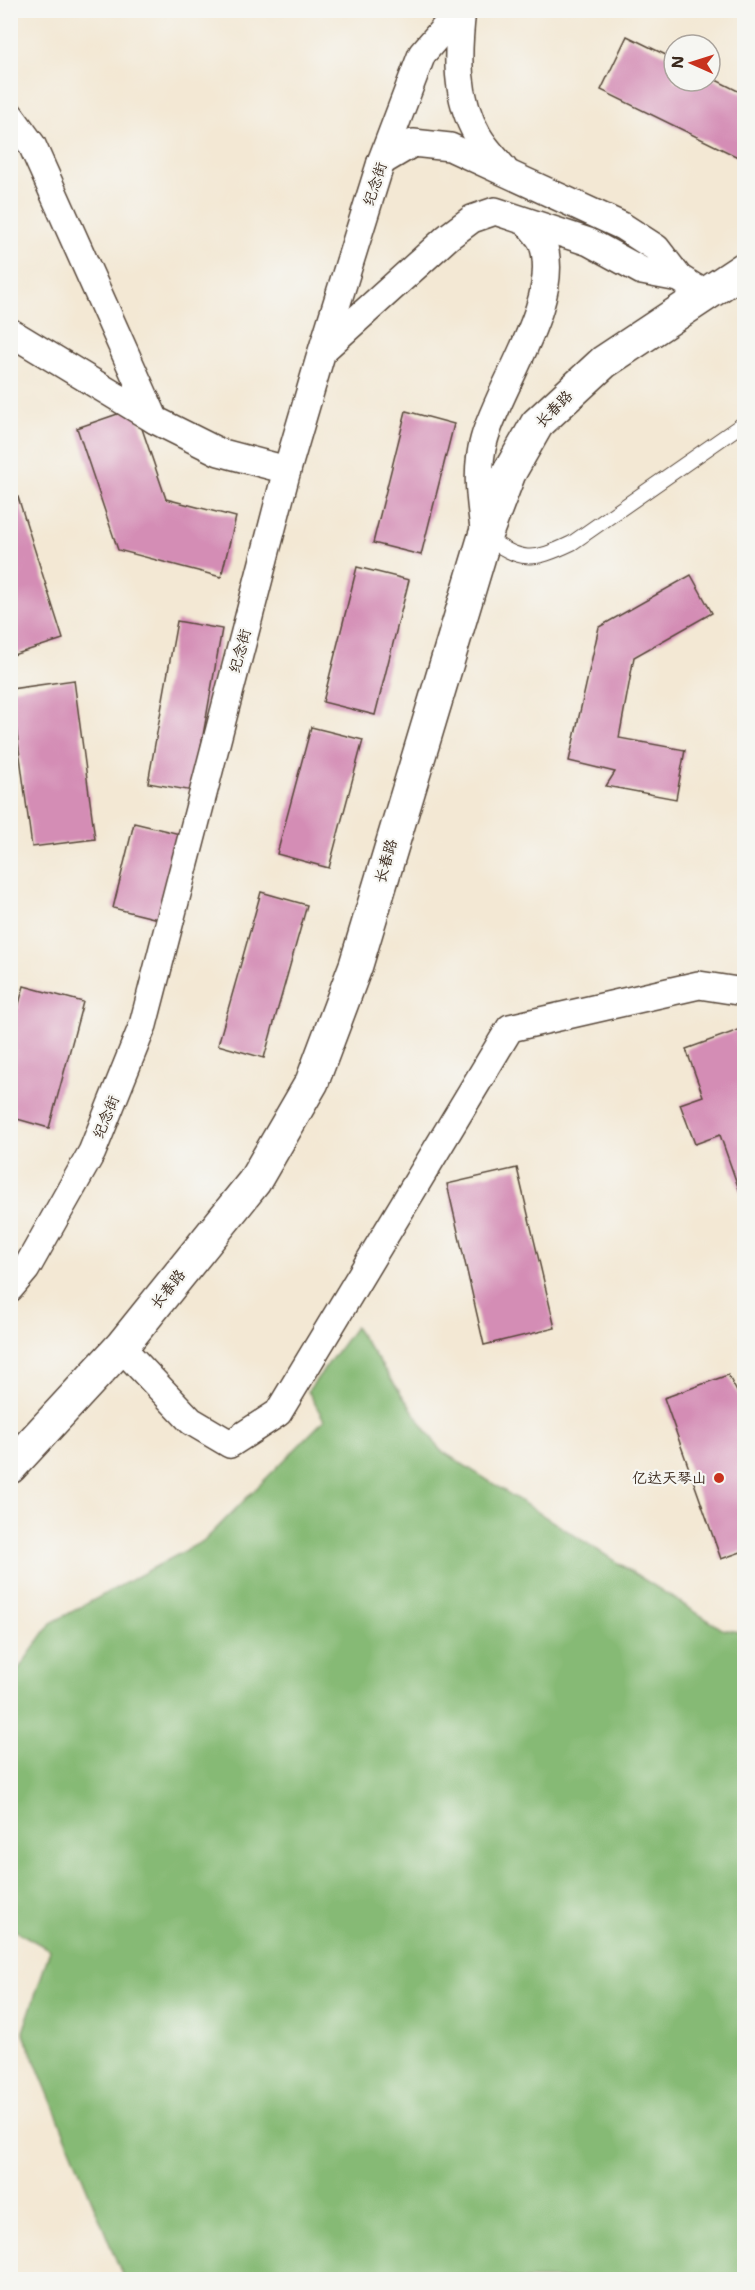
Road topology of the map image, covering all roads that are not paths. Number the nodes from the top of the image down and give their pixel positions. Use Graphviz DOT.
graph roads {
  1 [pos="461,10"];
  2 [pos="10,115"];
  3 [pos="381,162"];
  4 [pos="507,172"];
  5 [pos="527,222"];
  6 [pos="744,269"];
  7 [pos="692,286"];
  8 [pos="10,332"];
  9 [pos="322,351"];
  10 [pos="155,420"];
  11 [pos="744,423"];
  12 [pos="287,470"];
  13 [pos="485,536"];
  14 [pos="744,993"];
  15 [pos="10,1288"];
  16 [pos="121,1347"];
  17 [pos="10,1467"];
  1 -- 3 [label="street, 纪念街"];
  1 -- 4 [label="street"];
  2 -- 10 [label="street"];
  3 -- 4 [label="street"];
  3 -- 9 [label="street, 纪念街"];
  4 -- 7 [label="street"];
  5 -- 7 [label="street"];
  5 -- 9 [label="street"];
  5 -- 13 [label="street"];
  6 -- 7 [label="main road, 长春路"];
  7 -- 13 [label="main road, 长春路"];
  8 -- 10 [label="street"];
  9 -- 12 [label="street, 纪念街"];
  10 -- 12 [label="street"];
  11 -- 13 [label="lane"];
  12 -- 15 [label="street, 纪念街"];
  13 -- 16 [label="main road, 长春路"];
  14 -- 16 [label="street"];
  16 -- 17 [label="main road, 长春路"];
}
